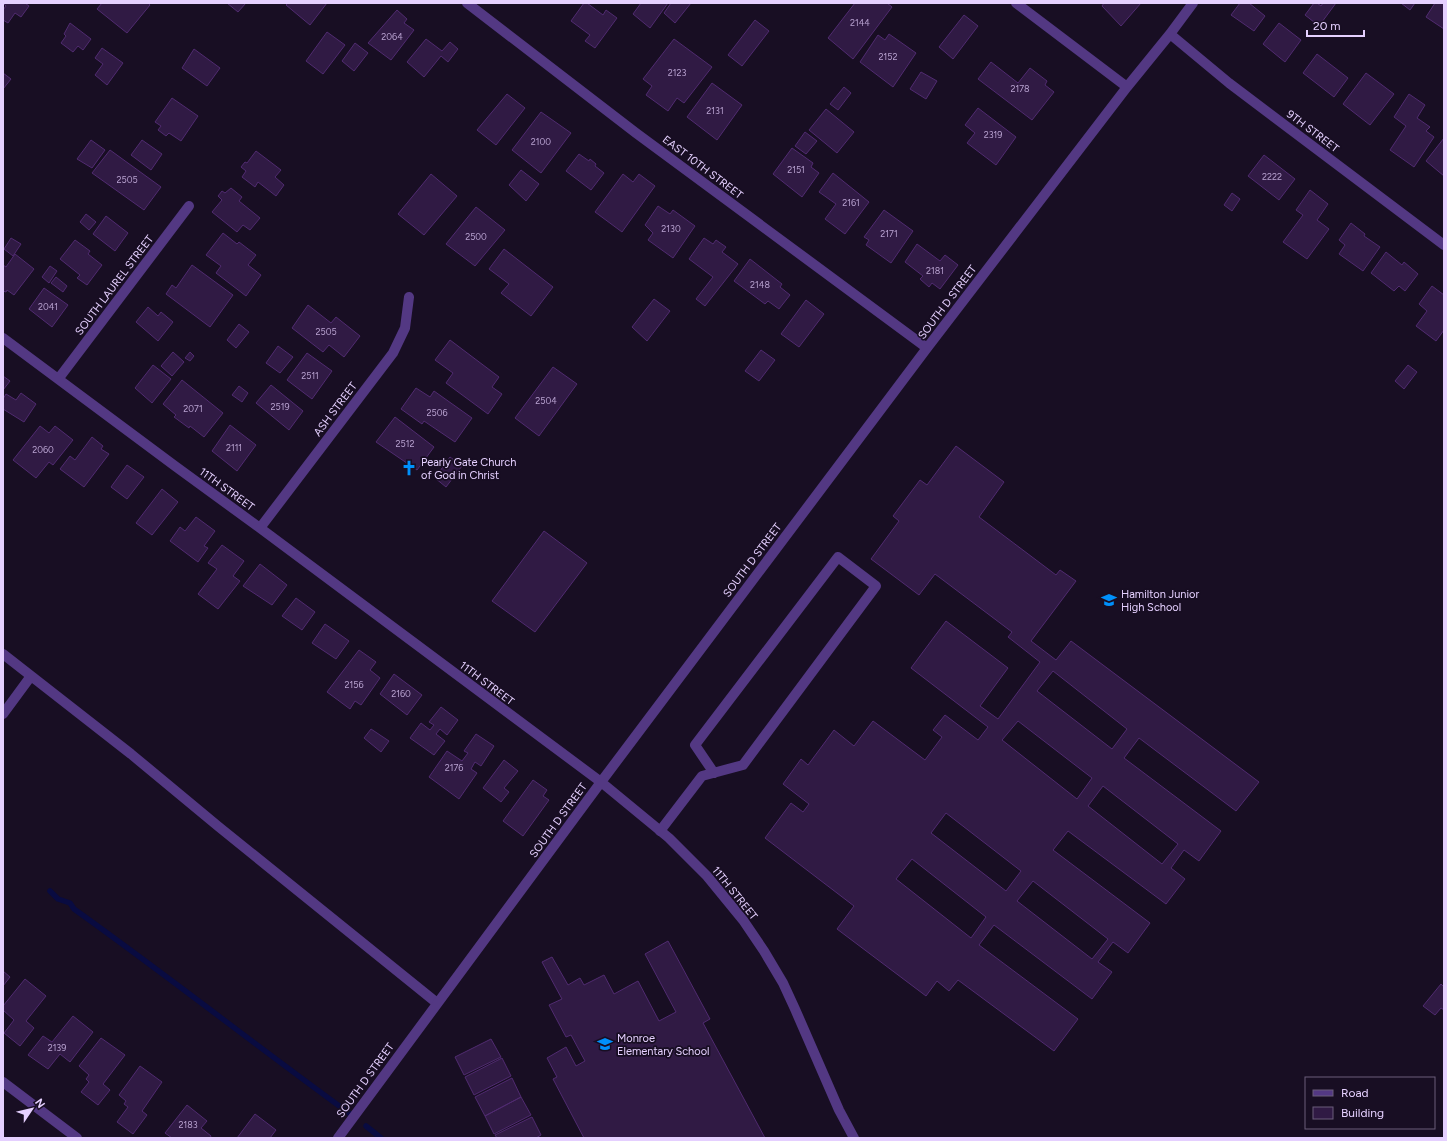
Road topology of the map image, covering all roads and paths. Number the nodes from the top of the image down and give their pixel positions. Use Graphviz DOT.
graph roads {
  1 [pos="467,3"];
  2 [pos="1016,3"];
  3 [pos="1193,3"];
  4 [pos="1170,34"];
  5 [pos="1127,87"];
  6 [pos="189,206"];
  7 [pos="1444,245"];
  8 [pos="409,297"];
  9 [pos="3,338"];
  10 [pos="927,348"];
  11 [pos="59,378"];
  12 [pos="260,528"];
  13 [pos="3,654"];
  14 [pos="31,676"];
  15 [pos="3,714"];
  16 [pos="714,773"];
  17 [pos="601,782"];
  18 [pos="660,832"];
  19 [pos="437,1003"];
  20 [pos="3,1082"];
  21 [pos="77,1138"];
  22 [pos="338,1138"];
  23 [pos="854,1138"];
  1 -- 10 [label="street, EAST 10TH STREET"];
  2 -- 5 [label="street"];
  3 -- 4 [label="street, SOUTH D STREET"];
  4 -- 5 [label="street, SOUTH D STREET"];
  4 -- 7 [label="street, 9TH STREET"];
  5 -- 10 [label="street, SOUTH D STREET"];
  6 -- 11 [label="street, SOUTH LAUREL STREET"];
  8 -- 12 [label="street, ASH STREET"];
  9 -- 11 [label="street, 11TH STREET"];
  10 -- 17 [label="street, SOUTH D STREET"];
  11 -- 12 [label="street, 11TH STREET"];
  12 -- 17 [label="street, 11TH STREET"];
  13 -- 14 [label="street"];
  14 -- 15 [label="street"];
  14 -- 19 [label="street"];
  16 -- 16 [label="street"];
  16 -- 18 [label="street"];
  17 -- 18 [label="street, 11TH STREET"];
  17 -- 19 [label="street, SOUTH D STREET"];
  18 -- 23 [label="street, 11TH STREET"];
  19 -- 22 [label="street, SOUTH D STREET"];
  20 -- 21 [label="street"];
}
